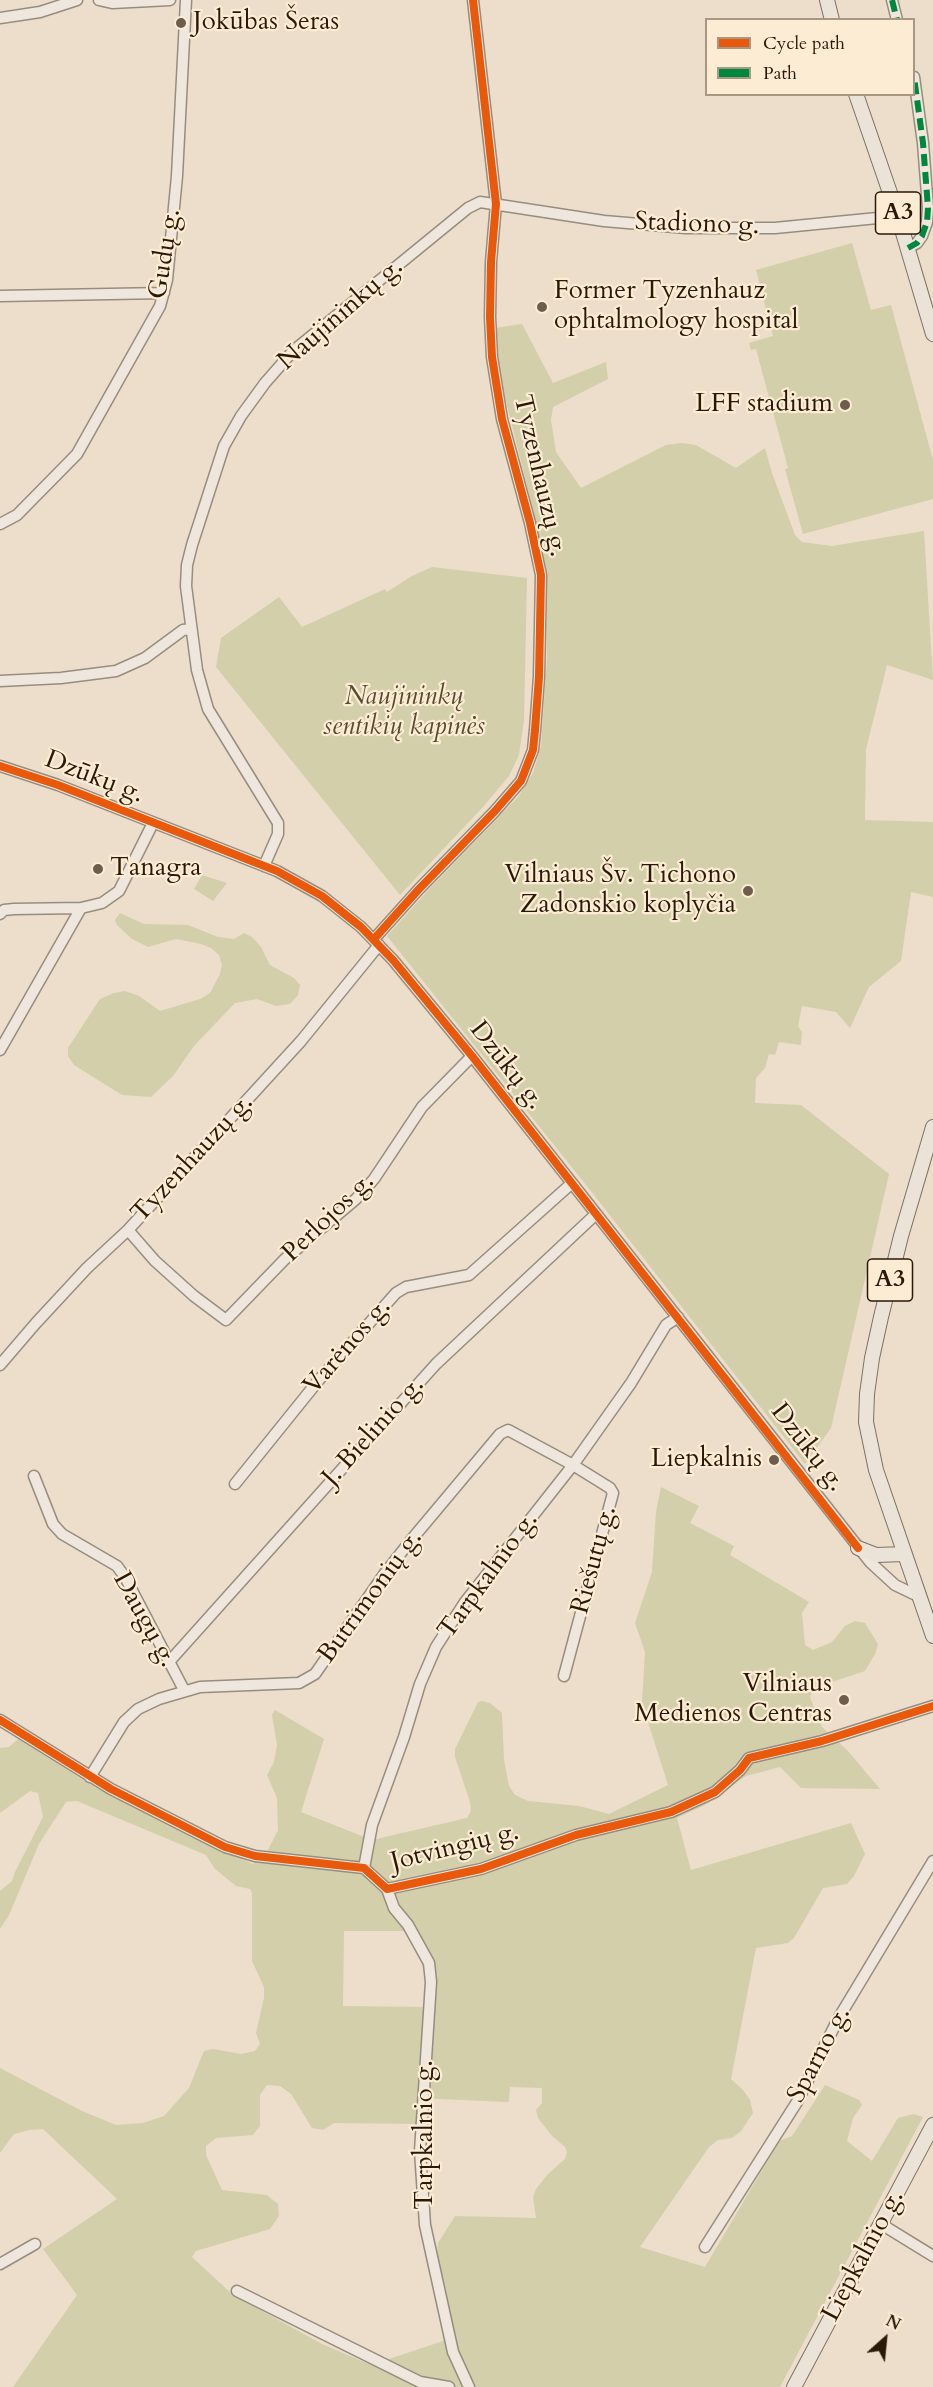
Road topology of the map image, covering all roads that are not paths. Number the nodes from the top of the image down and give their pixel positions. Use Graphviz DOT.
graph roads {
  1 [pos="77,0"];
  2 [pos="99,0"];
  3 [pos="170,0"];
  4 [pos="186,0"];
  5 [pos="473,0"];
  6 [pos="827,0"];
  7 [pos="892,0"];
  8 [pos="0,18"];
  9 [pos="832,18"];
  10 [pos="896,18"];
  11 [pos="915,84"];
  12 [pos="856,96"];
  13 [pos="496,204"];
  14 [pos="898,216"];
  15 [pos="908,248"];
  16 [pos="164,293"];
  17 [pos="0,296"];
  18 [pos="933,334"];
  19 [pos="0,524"];
  20 [pos="191,629"];
  21 [pos="0,681"];
  22 [pos="0,766"];
  23 [pos="153,822"];
  24 [pos="264,866"];
  25 [pos="81,908"];
  26 [pos="0,914"];
  27 [pos="377,942"];
  28 [pos="0,1050"];
  29 [pos="472,1056"];
  30 [pos="933,1127"];
  31 [pos="572,1184"];
  32 [pos="596,1214"];
  33 [pos="128,1230"];
  34 [pos="678,1317"];
  35 [pos="0,1365"];
  36 [pos="573,1465"];
  37 [pos="34,1476"];
  38 [pos="235,1484"];
  39 [pos="858,1548"];
  40 [pos="905,1554"];
  41 [pos="920,1597"];
  42 [pos="933,1636"];
  43 [pos="168,1663"];
  44 [pos="564,1676"];
  45 [pos="184,1690"];
  46 [pos="933,1706"];
  47 [pos="0,1720"];
  48 [pos="90,1777"];
  49 [pos="933,1861"];
  50 [pos="364,1868"];
  51 [pos="387,1889"];
  52 [pos="933,2125"];
  53 [pos="881,2223"];
  54 [pos="35,2244"];
  55 [pos="705,2247"];
  56 [pos="933,2256"];
  57 [pos="0,2264"];
  58 [pos="237,2291"];
  59 [pos="449,2387"];
  60 [pos="469,2387"];
  61 [pos="794,2387"];
  1 -- 8 [label="street"];
  2 -- 3 [label="street"];
  4 -- 16 [label="street, Gudų g."];
  5 -- 13 [label="street, Tyzenhauzų g."];
  6 -- 9 [label="main road"];
  7 -- 10 [label="street"];
  11 -- 15 [label="street"];
  12 -- 14 [label="main road, A3"];
  13 -- 14 [label="street, Stadiono g."];
  13 -- 20 [label="street, Naujininkų g."];
  13 -- 27 [label="street, Tyzenhauzų g."];
  14 -- 15 [label="main road, A3"];
  15 -- 18 [label="main road, A3"];
  16 -- 17 [label="street"];
  16 -- 19 [label="street, Gudų g."];
  20 -- 21 [label="street"];
  20 -- 24 [label="street, Naujininkų g."];
  22 -- 23 [label="street, Dzūkų g."];
  23 -- 24 [label="street, Dzūkų g."];
  23 -- 25 [label="street"];
  24 -- 27 [label="street, Dzūkų g."];
  25 -- 26 [label="street"];
  25 -- 28 [label="street"];
  27 -- 29 [label="street, Dzūkų g."];
  27 -- 33 [label="street, Tyzenhauzų g."];
  29 -- 31 [label="street, Dzūkų g."];
  29 -- 33 [label="street, Perlojos g."];
  30 -- 40 [label="main road, A3"];
  31 -- 32 [label="street, Dzūkų g."];
  31 -- 38 [label="street, Varėnos g."];
  32 -- 34 [label="street, Dzūkų g."];
  32 -- 43 [label="street, J. Bielinio g."];
  33 -- 35 [label="street, Tyzenhauzų g."];
  34 -- 36 [label="street, Tarpkalnio g."];
  34 -- 39 [label="street, Dzūkų g."];
  36 -- 44 [label="street, Riešutų g."];
  36 -- 45 [label="street, Butrimonių g."];
  36 -- 50 [label="street, Tarpkalnio g."];
  37 -- 43 [label="street, Daugų g."];
  39 -- 40 [label="main road"];
  39 -- 41 [label="street, Dzūkų g."];
  40 -- 41 [label="main road, A3"];
  41 -- 42 [label="main road, A3"];
  43 -- 45 [label="street, Daugų g."];
  45 -- 48 [label="street, Butrimonių g."];
  46 -- 51 [label="street, Jotvingių g."];
  47 -- 48 [label="street, Jotvingių g."];
  48 -- 50 [label="street, Jotvingių g."];
  49 -- 55 [label="street, Sparno g."];
  50 -- 51 [label="street, Jotvingių g."];
  51 -- 60 [label="street, Tarpkalnio g."];
  52 -- 53 [label="main road, Liepkalnio g."];
  53 -- 56 [label="street"];
  53 -- 61 [label="main road, Liepkalnio g."];
  54 -- 57 [label="street"];
  58 -- 59 [label="street"];
}
